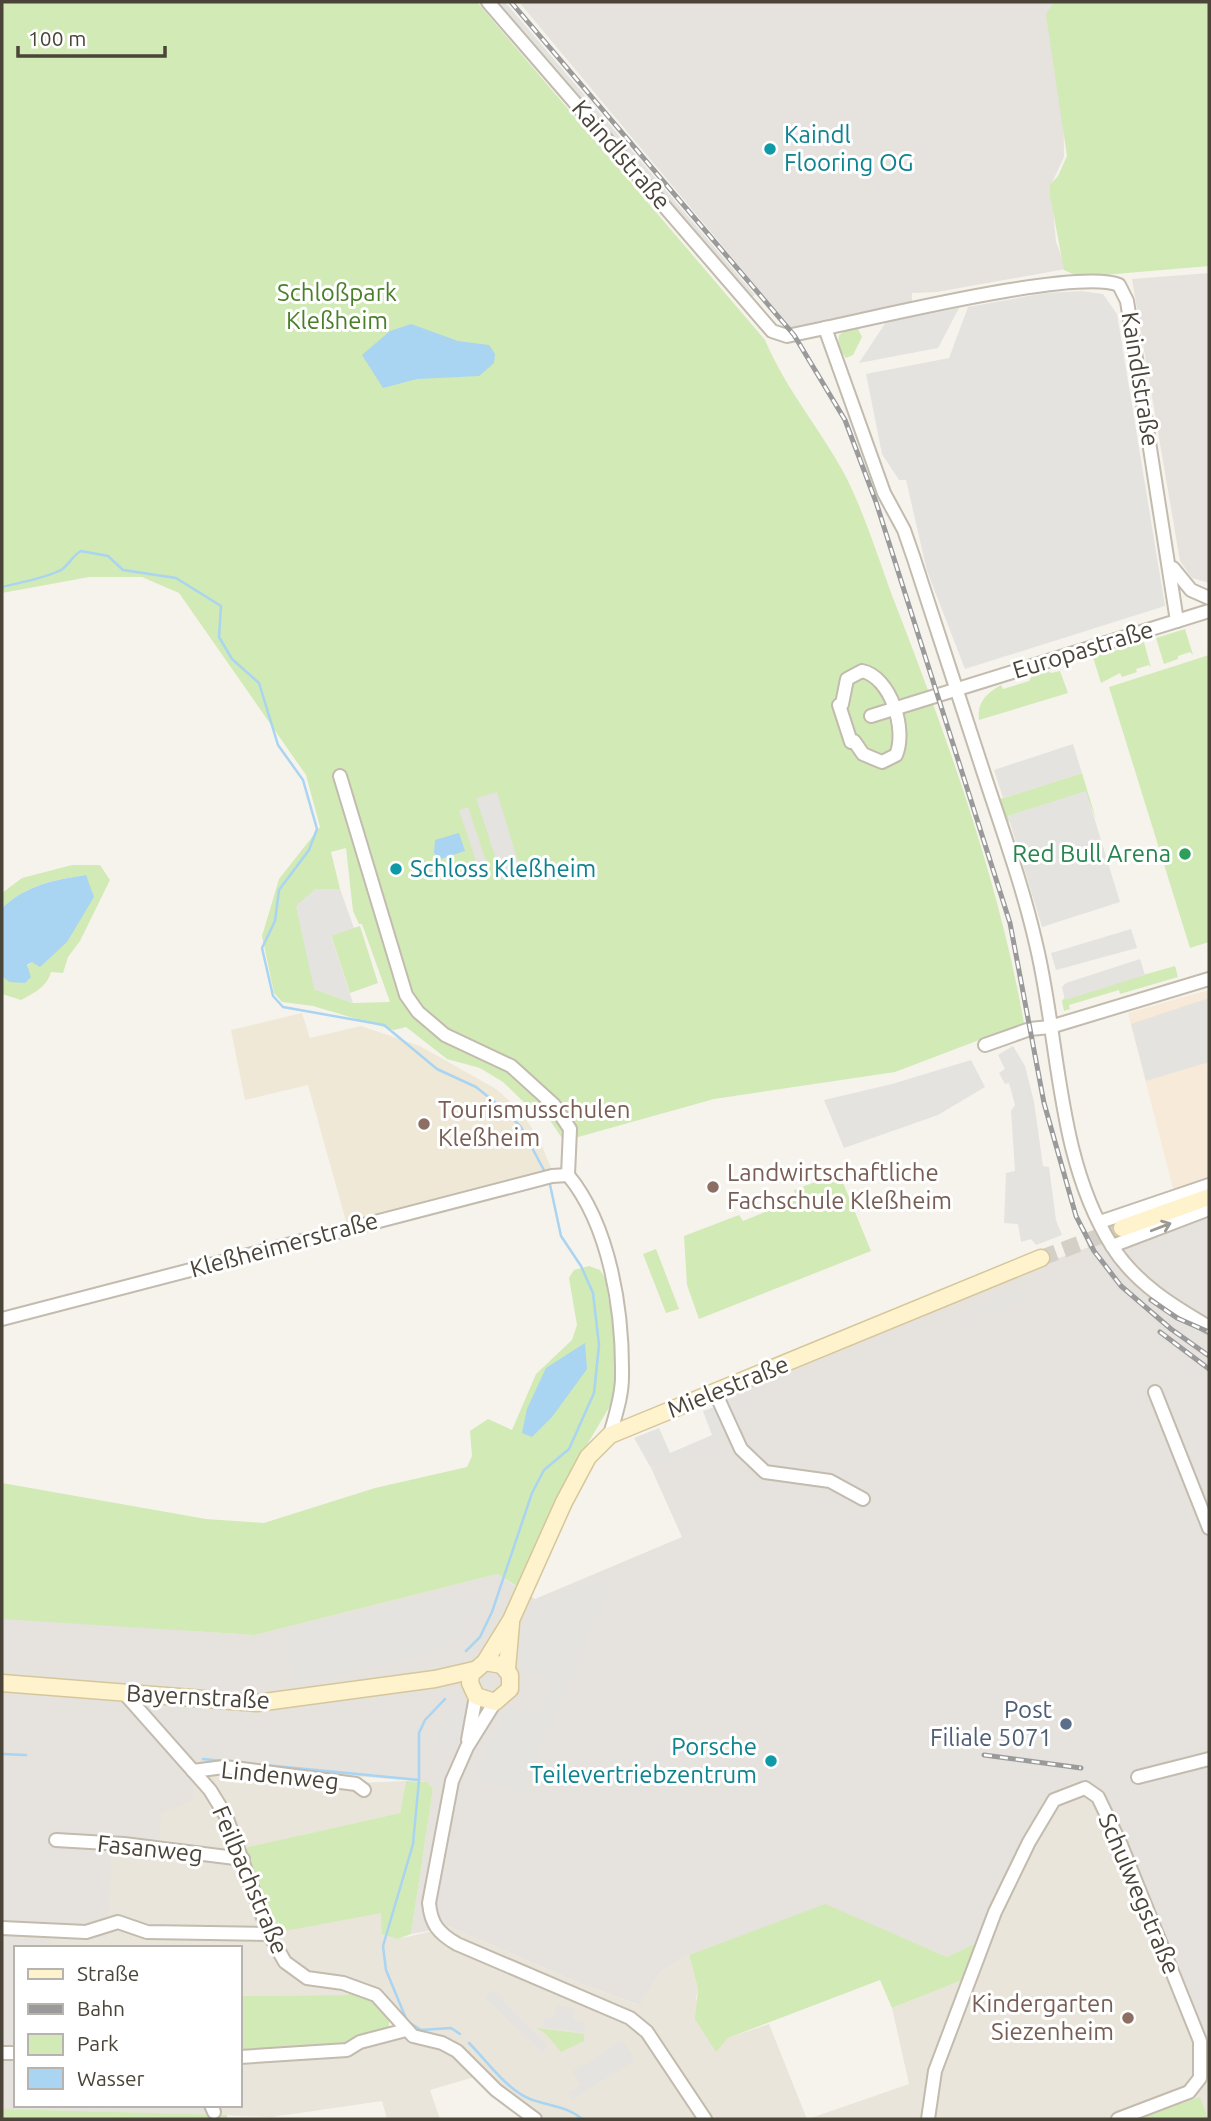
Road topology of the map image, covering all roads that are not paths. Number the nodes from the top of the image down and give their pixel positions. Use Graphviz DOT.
graph roads {
  1 [pos="488,2"];
  2 [pos="825,328"];
  3 [pos="1169,562"];
  4 [pos="1209,598"];
  5 [pos="1209,611"];
  6 [pos="1177,621"];
  7 [pos="957,689"];
  8 [pos="893,709"];
  9 [pos="871,716"];
  10 [pos="340,776"];
  11 [pos="1209,979"];
  12 [pos="1051,1027"];
  13 [pos="985,1045"];
  14 [pos="568,1175"];
  15 [pos="1209,1185"];
  16 [pos="1209,1197"];
  17 [pos="1209,1209"];
  18 [pos="1100,1222"];
  19 [pos="1122,1228"];
  20 [pos="1112,1246"];
  21 [pos="1041,1258"];
  22 [pos="2,1319"];
  23 [pos="1209,1327"];
  24 [pos="715,1392"];
  25 [pos="1155,1392"];
  26 [pos="610,1435"];
  27 [pos="863,1499"];
  28 [pos="1209,1528"];
  29 [pos="511,1620"];
  30 [pos="507,1669"];
  31 [pos="476,1678"];
  32 [pos="2,1683"];
  33 [pos="125,1694"];
  34 [pos="495,1702"];
  35 [pos="467,1747"];
  36 [pos="1209,1759"];
  37 [pos="193,1770"];
  38 [pos="1138,1777"];
  39 [pos="364,1790"];
  40 [pos="56,1840"];
  41 [pos="243,1859"];
  42 [pos="2,1928"];
  43 [pos="269,1934"];
  44 [pos="406,2030"];
  45 [pos="242,2057"];
  46 [pos="535,2119"];
  47 [pos="705,2119"];
  48 [pos="928,2119"];
  49 [pos="1118,2119"];
  1 -- 2 [label="street, Kaindlstraße"];
  2 -- 3 [label="street, Kaindlstraße"];
  2 -- 7 [label="street"];
  3 -- 4 [label="street"];
  3 -- 6 [label="street, Kaindlstraße"];
  5 -- 6 [label="street, Europastraße"];
  6 -- 7 [label="street, Europastraße"];
  7 -- 8 [label="street, Europastraße"];
  7 -- 12 [label="street"];
  8 -- 8 [label="street"];
  8 -- 9 [label="street, Europastraße"];
  10 -- 14 [label="street"];
  11 -- 12 [label="street"];
  12 -- 13 [label="street"];
  12 -- 18 [label="street"];
  14 -- 22 [label="street, Kleßheimerstraße"];
  14 -- 26 [label="street"];
  15 -- 18 [label="street"];
  16 -- 19 [label="street"];
  20 -- 17 [label="street, one-way"];
  18 -- 20 [label="street"];
  20 -- 23 [label="street"];
  21 -- 24 [label="street, Mielestraße"];
  24 -- 26 [label="street, Mielestraße"];
  24 -- 27 [label="street"];
  25 -- 28 [label="street"];
  26 -- 29 [label="street, Mielestraße"];
  29 -- 30 [label="street, Mielestraße"];
  29 -- 31 [label="street, Mielestraße"];
  30 -- 31 [label="street"];
  30 -- 34 [label="street, Mielestraße"];
  31 -- 33 [label="street, Bayernstraße"];
  31 -- 34 [label="street"];
  31 -- 35 [label="street"];
  32 -- 33 [label="street, Bayernstraße"];
  33 -- 37 [label="street, Feilbachstraße"];
  34 -- 35 [label="street"];
  35 -- 47 [label="street"];
  36 -- 38 [label="street"];
  37 -- 39 [label="street, Lindenweg"];
  37 -- 41 [label="street, Feilbachstraße"];
  40 -- 41 [label="street, Fasanweg"];
  41 -- 43 [label="street, Feilbachstraße"];
  42 -- 43 [label="street"];
  43 -- 44 [label="street, Feilbachstraße"];
  44 -- 45 [label="street"];
  44 -- 46 [label="street, Feilbachstraße"];
  48 -- 49 [label="street, Schulwegstraße"];
}
